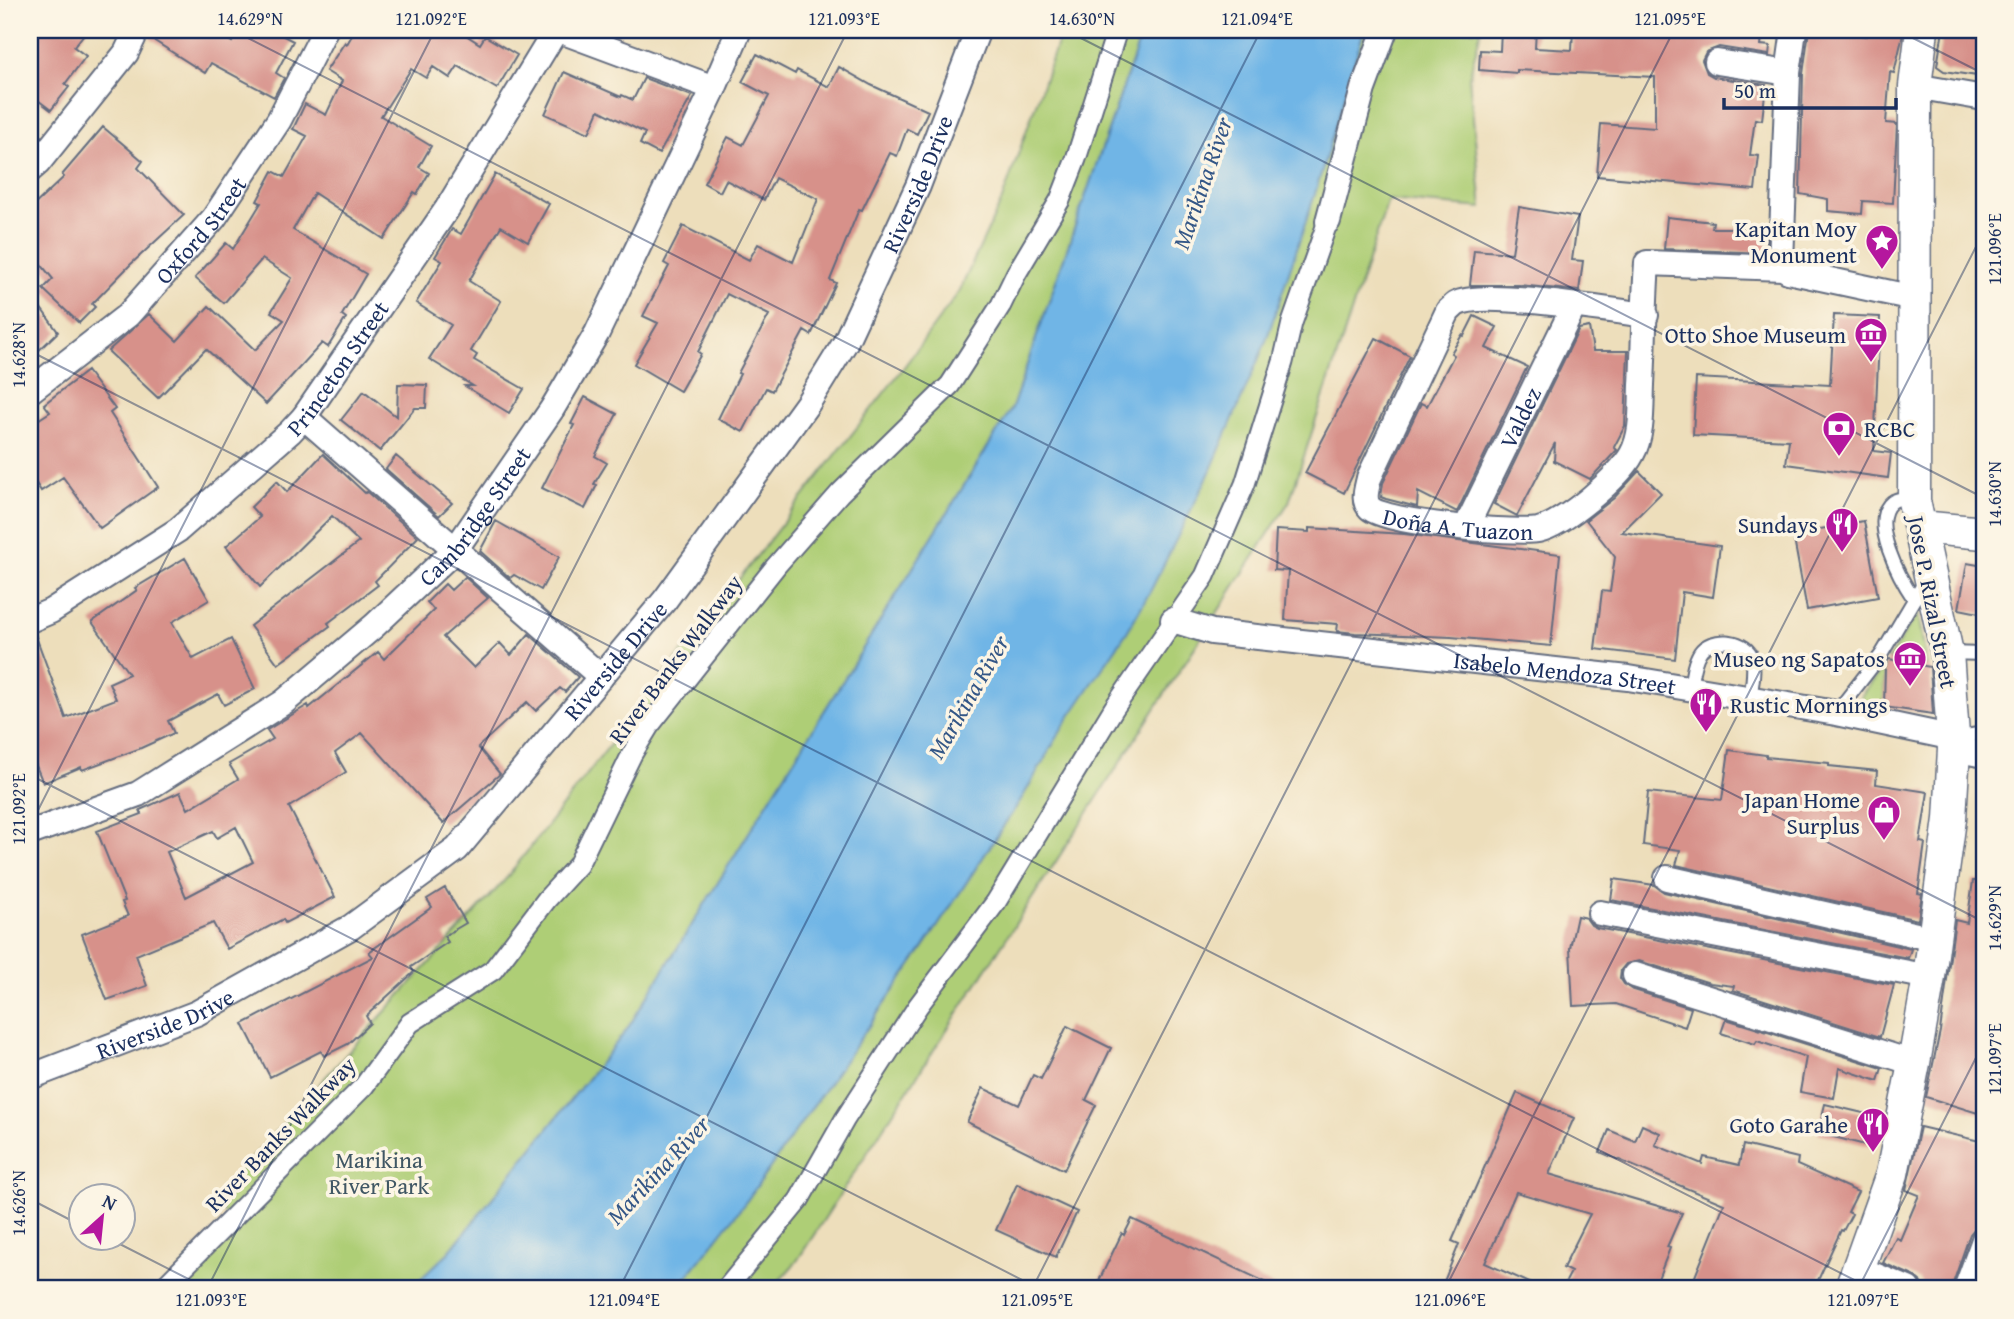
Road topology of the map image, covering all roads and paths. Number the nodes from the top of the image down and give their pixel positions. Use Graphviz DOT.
graph roads {
  1 [pos="137,30"];
  2 [pos="325,30"];
  3 [pos="557,30"];
  4 [pos="739,30"];
  5 [pos="978,30"];
  6 [pos="1117,30"];
  7 [pos="1385,30"];
  8 [pos="1794,30"];
  9 [pos="1922,30"];
  10 [pos="1717,62"];
  11 [pos="1788,73"];
  12 [pos="1915,86"];
  13 [pos="714,88"];
  14 [pos="1984,98"];
  15 [pos="30,170"];
  16 [pos="1328,221"];
  17 [pos="1783,268"];
  18 [pos="1914,298"];
  19 [pos="1574,306"];
  20 [pos="1646,315"];
  21 [pos="30,391"];
  22 [pos="304,417"];
  23 [pos="1917,512"];
  24 [pos="1466,527"];
  25 [pos="1984,533"];
  26 [pos="455,551"];
  27 [pos="1931,572"];
  28 [pos="1914,599"];
  29 [pos="30,620"];
  30 [pos="1172,620"];
  31 [pos="1947,653"];
  32 [pos="1984,654"];
  33 [pos="601,677"];
  34 [pos="1690,689"];
  35 [pos="1750,698"];
  36 [pos="1836,713"];
  37 [pos="1969,744"];
  38 [pos="30,833"];
  39 [pos="1667,878"];
  40 [pos="1600,913"];
  41 [pos="1934,939"];
  42 [pos="1635,975"];
  43 [pos="1929,976"];
  44 [pos="1914,1063"];
  45 [pos="30,1077"];
  46 [pos="1984,1240"];
  47 [pos="1856,1279"];
  48 [pos="162,1289"];
  49 [pos="726,1289"];
  50 [pos="1908,1289"];
  51 [pos="1966,1289"];
  1 -- 15 [label="street"];
  2 -- 21 [label="street, Oxford Street"];
  3 -- 13 [label="street"];
  3 -- 22 [label="street, Princeton Street"];
  4 -- 13 [label="street, Cambridge Street"];
  5 -- 33 [label="street, Riverside Drive"];
  6 -- 48 [label="street, River Banks Walkway"];
  7 -- 16 [label="street"];
  8 -- 11 [label="street"];
  9 -- 12 [label="street, Jose P. Rizal Street"];
  10 -- 11 [label="street"];
  11 -- 17 [label="street"];
  12 -- 14 [label="street"];
  12 -- 18 [label="street, Jose P. Rizal Street"];
  13 -- 26 [label="street, Cambridge Street"];
  16 -- 30 [label="street"];
  17 -- 18 [label="street"];
  17 -- 20 [label="street, Doña A. Tuazon"];
  18 -- 23 [label="street, Jose P. Rizal Street"];
  19 -- 20 [label="street, Doña A. Tuazon"];
  19 -- 24 [label="street, Valdez"];
  19 -- 24 [label="street, Doña A. Tuazon"];
  20 -- 24 [label="street, Doña A. Tuazon"];
  22 -- 26 [label="street"];
  22 -- 29 [label="street, Princeton Street"];
  23 -- 25 [label="street"];
  23 -- 27 [label="street, Jose P. Rizal Street"];
  23 -- 28 [label="lane"];
  26 -- 33 [label="street"];
  26 -- 38 [label="street, Cambridge Street"];
  27 -- 28 [label="lane"];
  27 -- 31 [label="street, Jose P. Rizal Street"];
  28 -- 36 [label="lane"];
  30 -- 34 [label="street, Isabelo Mendoza Street"];
  30 -- 49 [label="street"];
  31 -- 32 [label="lane"];
  31 -- 37 [label="street, Jose P. Rizal Street"];
  33 -- 45 [label="street, Riverside Drive"];
  34 -- 35 [label="street, Isabelo Mendoza Street"];
  34 -- 35 [label="lane"];
  35 -- 36 [label="street, Isabelo Mendoza Street"];
  36 -- 37 [label="street, Isabelo Mendoza Street"];
  37 -- 41 [label="street, Jose P. Rizal Street"];
  39 -- 41 [label="street"];
  40 -- 43 [label="street"];
  41 -- 43 [label="street, Jose P. Rizal Street"];
  42 -- 44 [label="street"];
  43 -- 44 [label="street, Jose P. Rizal Street"];
  44 -- 47 [label="street, Jose P. Rizal Street"];
  46 -- 51 [label="street"];
  47 -- 50 [label="street"];
}
